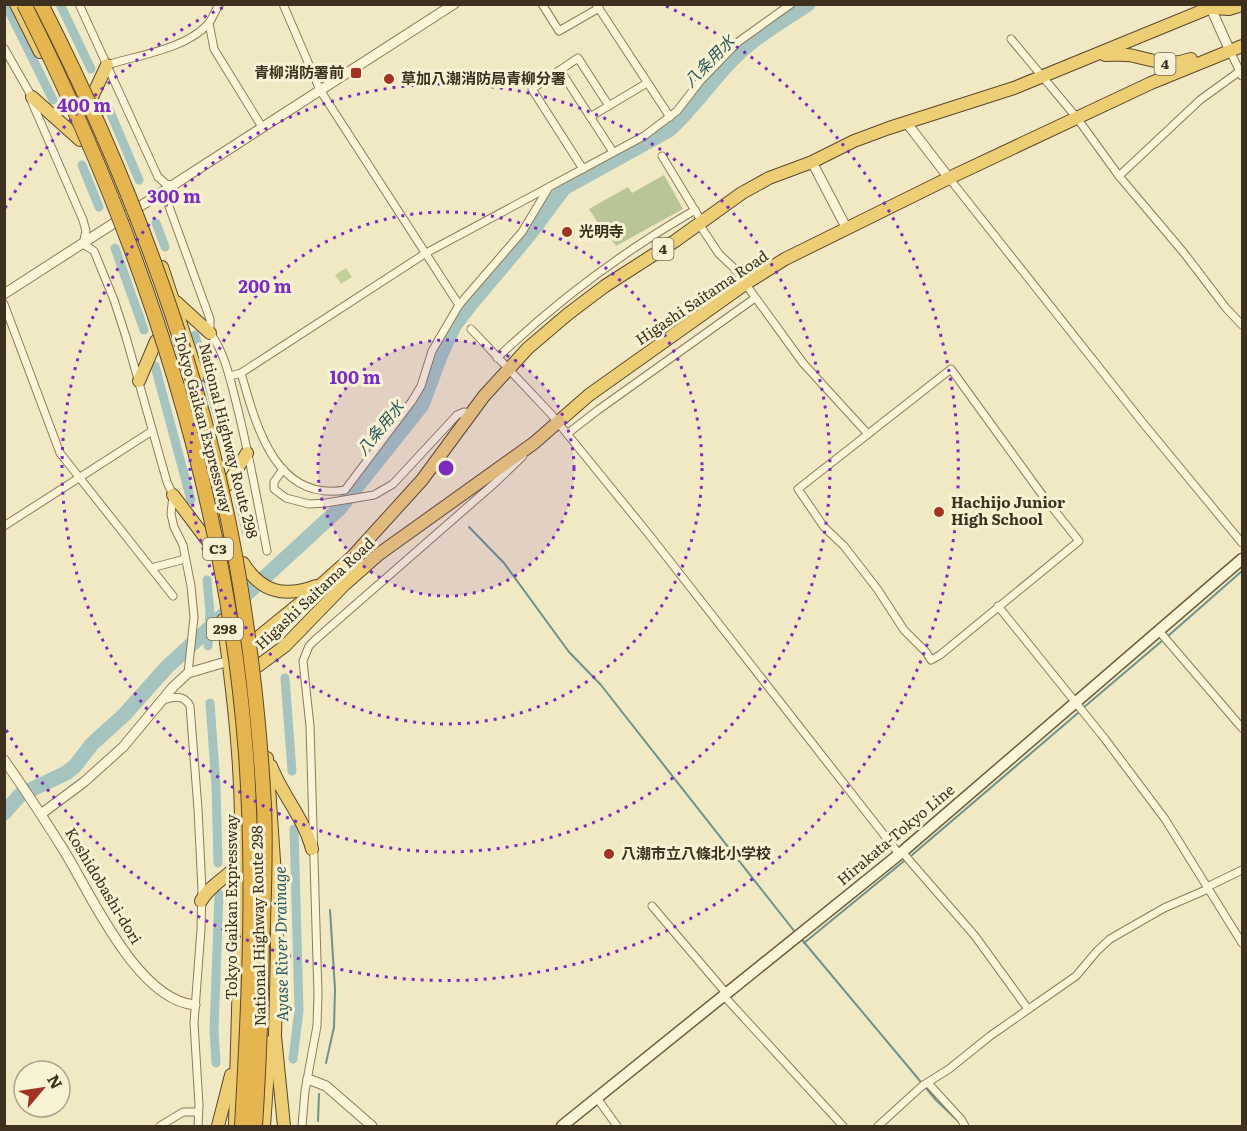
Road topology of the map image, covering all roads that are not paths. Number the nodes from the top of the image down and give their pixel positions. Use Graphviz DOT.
graph roads {
  1 [pos="16,4"];
  2 [pos="24,4"];
  3 [pos="41,4"];
  4 [pos="48,4"];
  5 [pos="79,4"];
  6 [pos="220,4"];
  7 [pos="283,4"];
  8 [pos="454,4"];
  9 [pos="791,4"];
  10 [pos="543,5"];
  11 [pos="1242,5"];
  12 [pos="1213,6"];
  13 [pos="598,7"];
  14 [pos="209,23"];
  15 [pos="1011,39"];
  16 [pos="1242,46"];
  17 [pos="4,48"];
  18 [pos="1230,51"];
  19 [pos="1098,55"];
  20 [pos="107,65"];
  21 [pos="560,70"];
  22 [pos="1241,73"];
  23 [pos="1043,77"];
  24 [pos="647,83"];
  25 [pos="320,90"];
  26 [pos="32,97"];
  27 [pos="92,97"];
  28 [pos="609,106"];
  29 [pos="590,117"];
  30 [pos="670,117"];
  31 [pos="1077,118"];
  32 [pos="906,122"];
  33 [pos="262,127"];
  34 [pos="80,140"];
  35 [pos="613,152"];
  36 [pos="662,156"];
  37 [pos="812,162"];
  38 [pos="583,169"];
  39 [pos="1119,176"];
  40 [pos="949,178"];
  41 [pos="174,185"];
  42 [pos="549,187"];
  43 [pos="139,207"];
  44 [pos="695,210"];
  45 [pos="115,223"];
  46 [pos="700,223"];
  47 [pos="847,228"];
  48 [pos="83,244"];
  49 [pos="426,253"];
  50 [pos="745,284"];
  51 [pos="4,294"];
  52 [pos="755,297"];
  53 [pos="175,302"];
  54 [pos="4,304"];
  55 [pos="459,305"];
  56 [pos="1242,325"];
  57 [pos="471,329"];
  58 [pos="210,333"];
  59 [pos="156,341"];
  60 [pos="497,358"];
  61 [pos="507,369"];
  62 [pos="242,373"];
  63 [pos="230,376"];
  64 [pos="139,381"];
  65 [pos="471,413"];
  66 [pos="557,422"];
  67 [pos="152,431"];
  68 [pos="867,433"];
  69 [pos="567,434"];
  70 [pos="534,443"];
  71 [pos="247,453"];
  72 [pos="283,469"];
  73 [pos="79,476"];
  74 [pos="227,485"];
  75 [pos="173,495"];
  76 [pos="4,526"];
  77 [pos="1242,543"];
  78 [pos="210,544"];
  79 [pos="267,551"];
  80 [pos="185,559"];
  81 [pos="1242,559"];
  82 [pos="243,562"];
  83 [pos="151,568"];
  84 [pos="324,583"];
  85 [pos="173,596"];
  86 [pos="998,606"];
  87 [pos="1159,631"];
  88 [pos="255,641"];
  89 [pos="229,661"];
  90 [pos="258,666"];
  91 [pos="188,672"];
  92 [pos="163,700"];
  93 [pos="1075,702"];
  94 [pos="1242,728"];
  95 [pos="267,757"];
  96 [pos="4,760"];
  97 [pos="41,814"];
  98 [pos="312,849"];
  99 [pos="901,853"];
  100 [pos="241,860"];
  101 [pos="1242,870"];
  102 [pos="1208,888"];
  103 [pos="201,901"];
  104 [pos="652,906"];
  105 [pos="1242,943"];
  106 [pos="277,975"];
  107 [pos="725,995"];
  108 [pos="195,1005"];
  109 [pos="1028,1009"];
  110 [pos="237,1050"];
  111 [pos="308,1079"];
  112 [pos="928,1083"];
  113 [pos="597,1098"];
  114 [pos="198,1112"];
  115 [pos="160,1126"];
  116 [pos="198,1126"];
  117 [pos="218,1126"];
  118 [pos="235,1126"];
  119 [pos="242,1126"];
  120 [pos="255,1126"];
  121 [pos="264,1126"];
  122 [pos="284,1126"];
  123 [pos="302,1126"];
  124 [pos="372,1126"];
  125 [pos="562,1126"];
  126 [pos="617,1126"];
  127 [pos="843,1126"];
  128 [pos="878,1126"];
  129 [pos="965,1126"];
  1 -- 34 [label="highway, National Highway Route 298 / 298"];
  2 -- 119 [label="highway, Tokyo Gaikan Expressway / C3, bridge"];
  3 -- 120 [label="highway, Tokyo Gaikan Expressway / C3, bridge"];
  4 -- 27 [label="highway, National Highway Route 298 / 298"];
  5 -- 20 [label="street"];
  6 -- 14 [label="street"];
  7 -- 25 [label="street"];
  8 -- 25 [label="street"];
  9 -- 30 [label="street"];
  10 -- 13 [label="street"];
  11 -- 12 [label="highway, 4"];
  12 -- 18 [label="street"];
  12 -- 19 [label="highway, Higashi Saitama Road / 4"];
  13 -- 24 [label="street"];
  14 -- 20 [label="street"];
  14 -- 33 [label="street"];
  15 -- 23 [label="street"];
  16 -- 18 [label="highway, Higashi Saitama Road / 4"];
  17 -- 26 [label="street"];
  18 -- 19 [label="highway, 4"];
  18 -- 22 [label="street"];
  18 -- 31 [label="highway, Higashi Saitama Road / 4"];
  19 -- 23 [label="highway, Higashi Saitama Road / 4"];
  20 -- 27 [label="highway"];
  20 -- 41 [label="street"];
  21 -- 28 [label="street"];
  21 -- 29 [label="street"];
  21 -- 38 [label="street"];
  22 -- 39 [label="street"];
  23 -- 31 [label="street"];
  23 -- 32 [label="highway, Higashi Saitama Road / 4"];
  24 -- 28 [label="street"];
  24 -- 30 [label="street"];
  25 -- 33 [label="street"];
  25 -- 49 [label="street"];
  26 -- 34 [label="highway"];
  26 -- 48 [label="street"];
  27 -- 43 [label="highway, National Highway Route 298 / 298"];
  28 -- 29 [label="street"];
  29 -- 35 [label="street"];
  30 -- 35 [label="street"];
  31 -- 39 [label="street"];
  31 -- 40 [label="highway, Higashi Saitama Road / 4"];
  32 -- 37 [label="highway, Higashi Saitama Road / 4"];
  32 -- 40 [label="street"];
  33 -- 41 [label="street"];
  34 -- 45 [label="highway, National Highway Route 298 / 298"];
  35 -- 38 [label="street"];
  36 -- 44 [label="street"];
  37 -- 46 [label="highway, Higashi Saitama Road / 4"];
  37 -- 47 [label="street"];
  38 -- 42 [label="street"];
  39 -- 56 [label="street"];
  40 -- 47 [label="highway, Higashi Saitama Road / 4"];
  40 -- 77 [label="street"];
  41 -- 43 [label="street"];
  41 -- 58 [label="street"];
  42 -- 49 [label="street"];
  42 -- 55 [label="street"];
  43 -- 45 [label="street"];
  43 -- 53 [label="highway, National Highway Route 298 / 298"];
  44 -- 46 [label="street"];
  44 -- 60 [label="street"];
  45 -- 48 [label="street"];
  45 -- 59 [label="highway, National Highway Route 298 / 298"];
  46 -- 50 [label="street"];
  46 -- 61 [label="highway, Higashi Saitama Road / 4"];
  47 -- 50 [label="highway, Higashi Saitama Road / 4"];
  48 -- 51 [label="street"];
  48 -- 64 [label="street"];
  49 -- 55 [label="street"];
  49 -- 62 [label="street"];
  50 -- 52 [label="street"];
  50 -- 66 [label="highway, Higashi Saitama Road / 4"];
  52 -- 68 [label="street"];
  52 -- 69 [label="street"];
  53 -- 58 [label="highway"];
  53 -- 74 [label="highway, National Highway Route 298 / 298"];
  54 -- 73 [label="street"];
  55 -- 72 [label="street"];
  57 -- 60 [label="street"];
  58 -- 63 [label="street"];
  59 -- 64 [label="highway"];
  59 -- 78 [label="highway, National Highway Route 298 / 298"];
  60 -- 61 [label="street"];
  61 -- 65 [label="highway, Higashi Saitama Road / 4"];
  61 -- 66 [label="street"];
  62 -- 63 [label="street"];
  62 -- 72 [label="street"];
  63 -- 71 [label="street"];
  64 -- 67 [label="street"];
  65 -- 72 [label="street"];
  65 -- 84 [label="highway, Higashi Saitama Road / 4"];
  66 -- 69 [label="street"];
  66 -- 70 [label="highway, Higashi Saitama Road / 4"];
  67 -- 73 [label="street"];
  67 -- 75 [label="street"];
  68 -- 86 [label="street"];
  68 -- 86 [label="street"];
  69 -- 99 [label="street"];
  70 -- 90 [label="highway, Higashi Saitama Road / 4"];
  70 -- 98 [label="street"];
  71 -- 74 [label="highway"];
  71 -- 79 [label="street"];
  73 -- 76 [label="street"];
  73 -- 83 [label="street"];
  74 -- 82 [label="highway, National Highway Route 298 / 298"];
  75 -- 78 [label="highway"];
  75 -- 80 [label="street"];
  78 -- 89 [label="highway, National Highway Route 298 / 298"];
  80 -- 83 [label="street"];
  80 -- 91 [label="street"];
  81 -- 87 [label="main road, Hirakata-Tokyo Line"];
  82 -- 84 [label="highway"];
  82 -- 88 [label="highway, National Highway Route 298 / 298"];
  83 -- 85 [label="street"];
  84 -- 88 [label="highway, Higashi Saitama Road / 4"];
  86 -- 93 [label="street"];
  87 -- 93 [label="main road, Hirakata-Tokyo Line"];
  87 -- 94 [label="street"];
  88 -- 89 [label="highway, Higashi Saitama Road / 4"];
  88 -- 90 [label="highway, National Highway Route 298 / 298"];
  89 -- 90 [label="highway, Higashi Saitama Road"];
  89 -- 91 [label="street"];
  89 -- 100 [label="highway, National Highway Route 298 / 298"];
  90 -- 95 [label="highway, National Highway Route 298 / 298"];
  91 -- 92 [label="street"];
  92 -- 97 [label="street"];
  92 -- 103 [label="street"];
  93 -- 99 [label="main road, Hirakata-Tokyo Line"];
  93 -- 102 [label="street"];
  95 -- 98 [label="highway"];
  95 -- 106 [label="highway, National Highway Route 298 / 298"];
  96 -- 97 [label="street, Koshidobashi-dori"];
  97 -- 108 [label="street, Koshidobashi-dori"];
  98 -- 111 [label="street"];
  99 -- 107 [label="main road, Hirakata-Tokyo Line"];
  99 -- 109 [label="street"];
  100 -- 103 [label="highway"];
  100 -- 110 [label="highway, National Highway Route 298 / 298"];
  101 -- 102 [label="street"];
  102 -- 105 [label="street"];
  102 -- 109 [label="street"];
  103 -- 108 [label="street"];
  104 -- 107 [label="street"];
  106 -- 121 [label="highway, 298"];
  106 -- 122 [label="highway, National Highway Route 298 / 298"];
  107 -- 113 [label="main road, Hirakata-Tokyo Line"];
  107 -- 127 [label="street"];
  108 -- 114 [label="street"];
  109 -- 112 [label="street"];
  110 -- 117 [label="highway, National Highway Route 298 / 298"];
  110 -- 118 [label="highway, 298"];
  111 -- 123 [label="street"];
  111 -- 124 [label="street"];
  112 -- 128 [label="street"];
  112 -- 129 [label="street"];
  113 -- 125 [label="main road, Hirakata-Tokyo Line"];
  113 -- 126 [label="street"];
  114 -- 115 [label="street"];
  114 -- 116 [label="street"];
}
